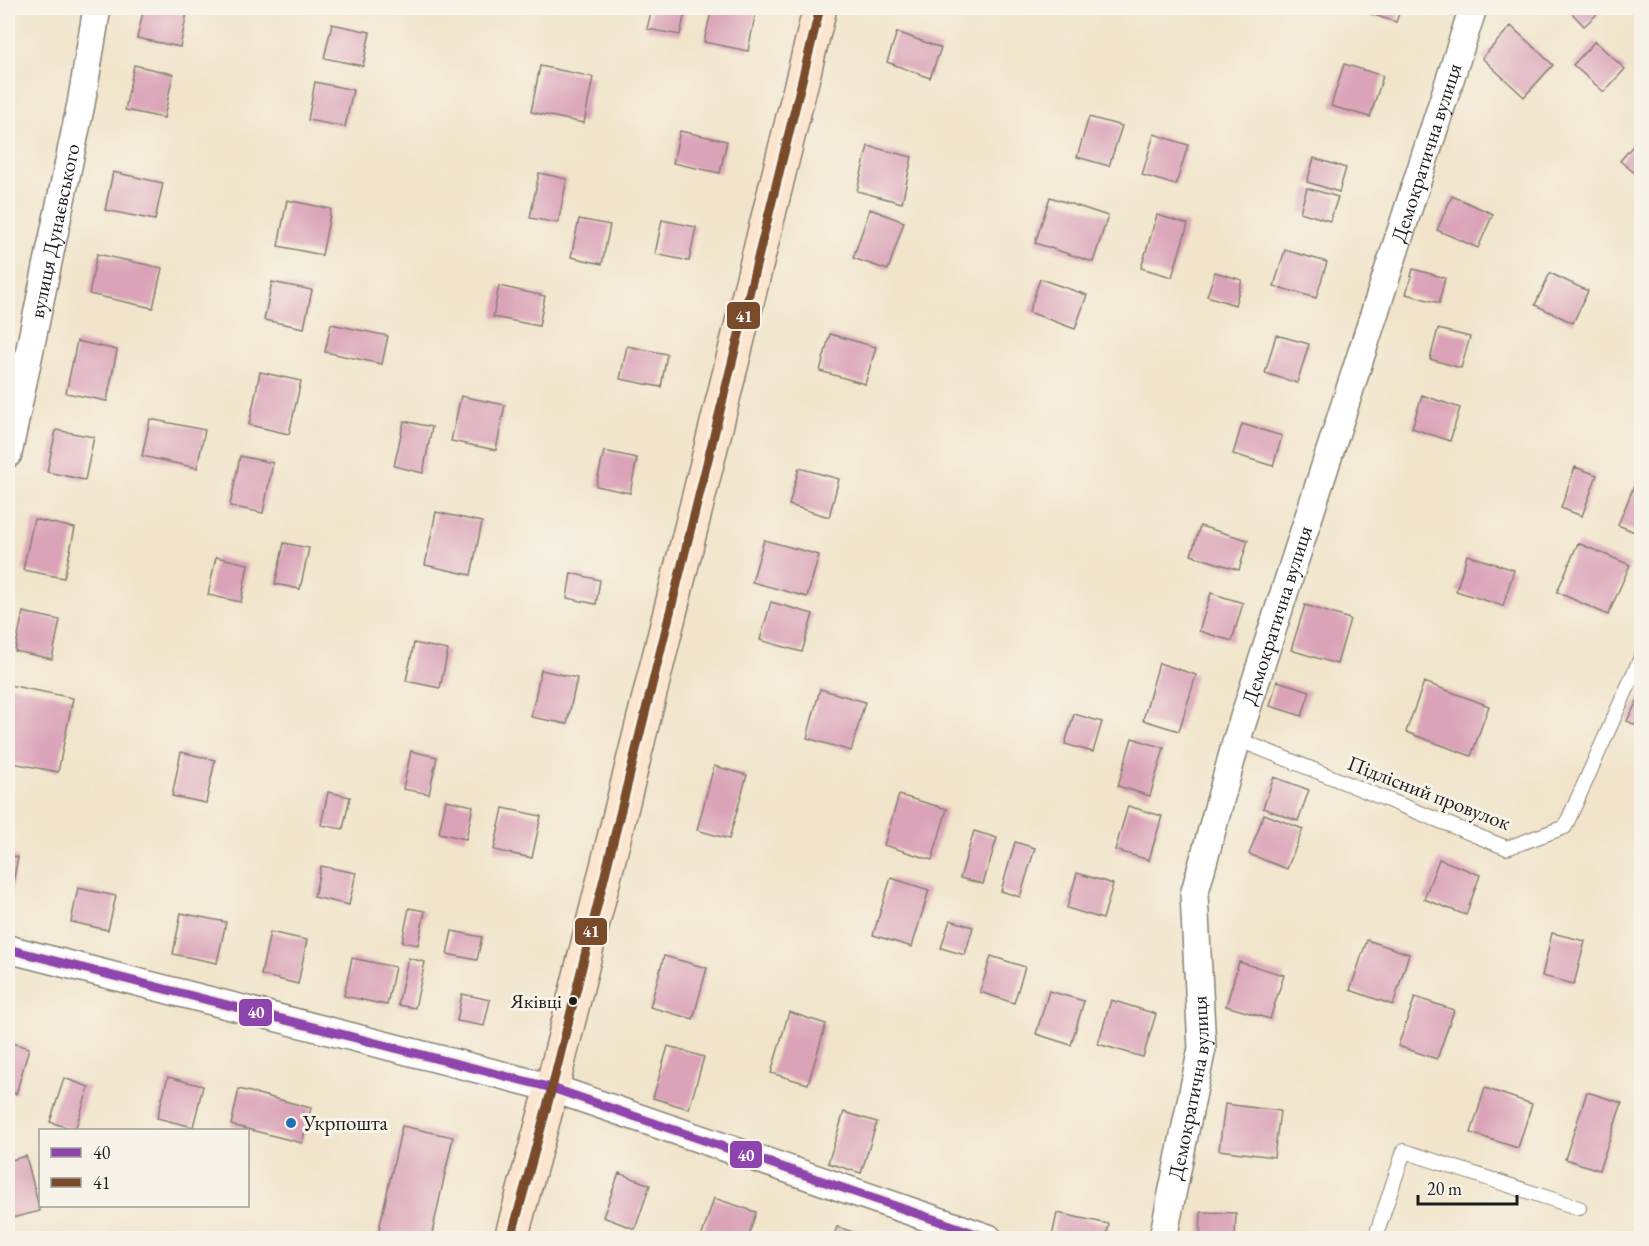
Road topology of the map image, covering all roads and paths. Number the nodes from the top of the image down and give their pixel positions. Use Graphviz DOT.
graph roads {
  1 [pos="97,8"];
  2 [pos="820,8"];
  3 [pos="1473,8"];
  4 [pos="8,454"];
  5 [pos="1641,655"];
  6 [pos="1237,739"];
  7 [pos="8,949"];
  8 [pos="552,1088"];
  9 [pos="1579,1208"];
  10 [pos="511,1239"];
  11 [pos="988,1239"];
  12 [pos="1163,1239"];
  13 [pos="1375,1239"];
  1 -- 4 [label="street, вулиця Дунаєвського"];
  2 -- 8 [label="street"];
  3 -- 6 [label="street, Демократична вулиця"];
  5 -- 6 [label="lane, Підлісний провулок"];
  6 -- 12 [label="street, Демократична вулиця"];
  7 -- 8 [label="street"];
  8 -- 10 [label="street"];
  8 -- 11 [label="street"];
  9 -- 13 [label="lane"];
}
